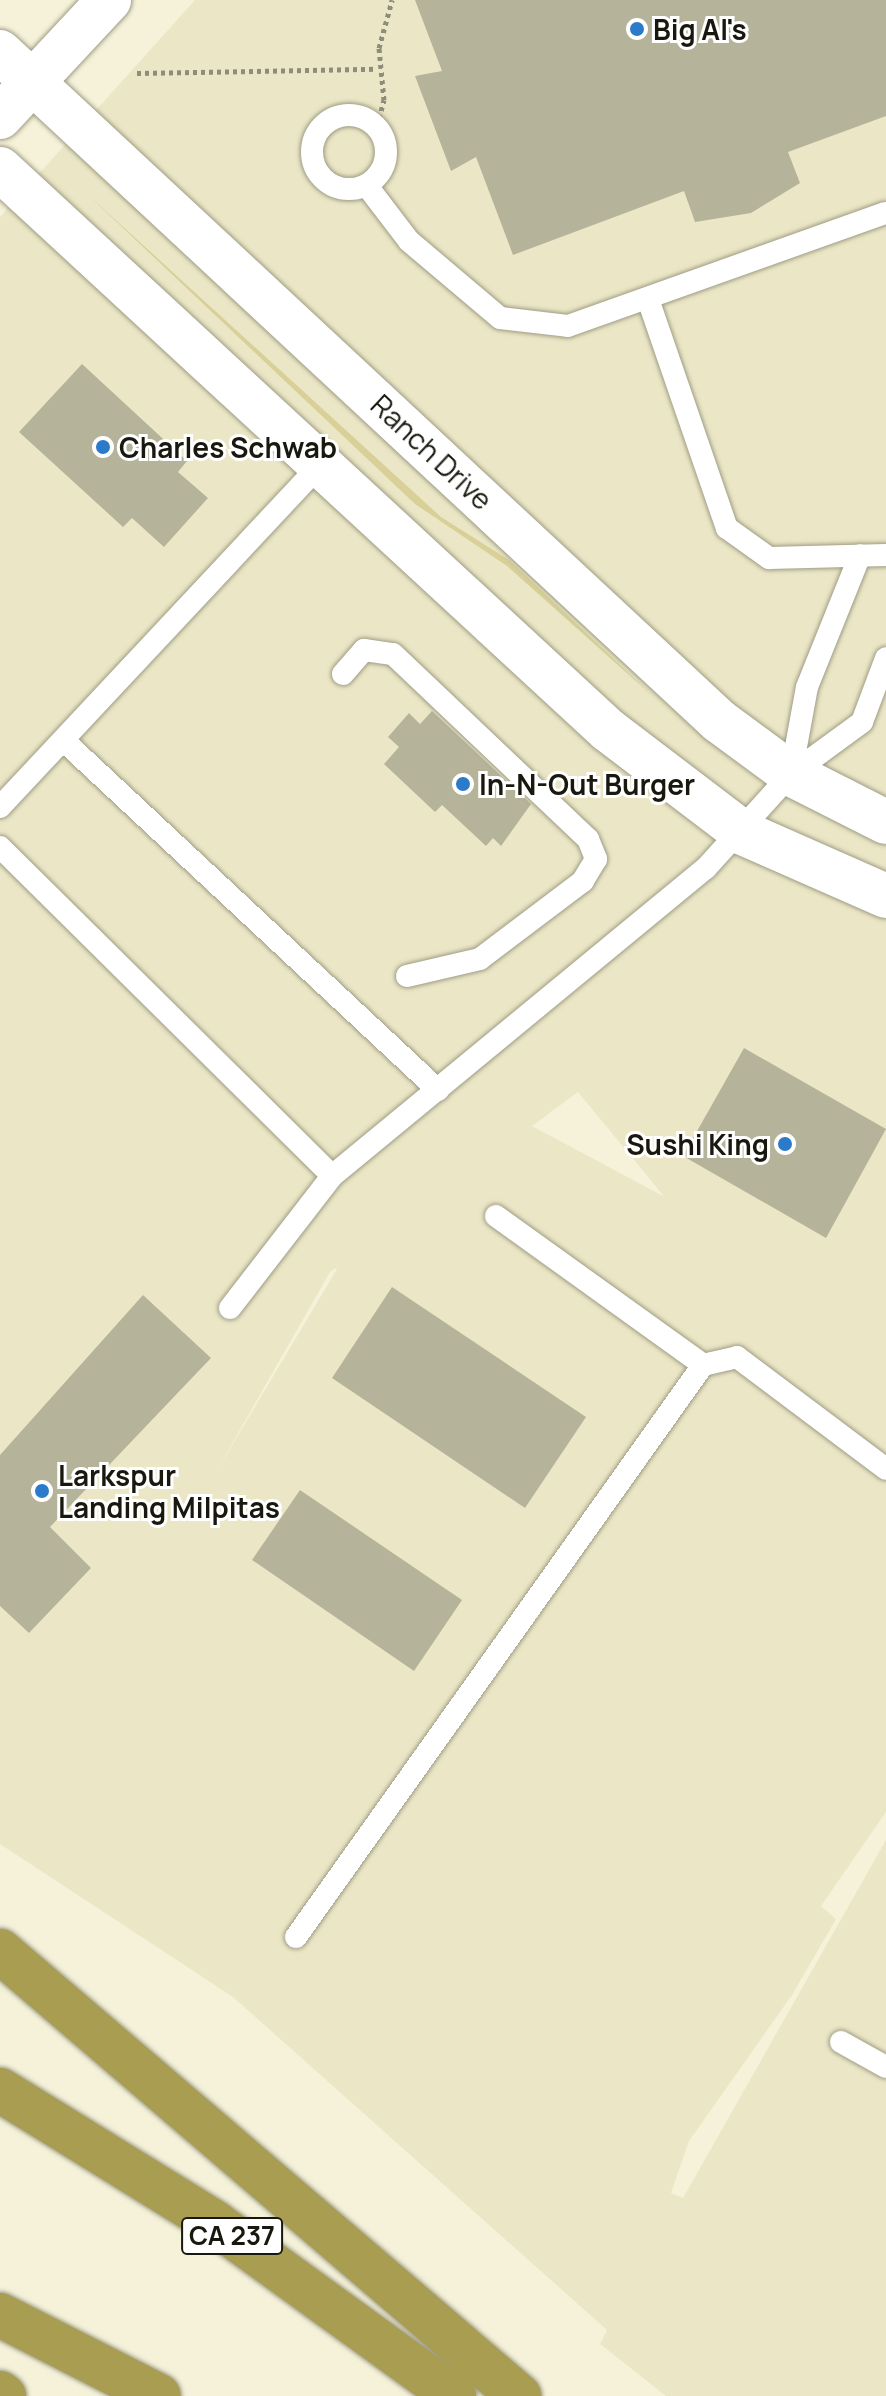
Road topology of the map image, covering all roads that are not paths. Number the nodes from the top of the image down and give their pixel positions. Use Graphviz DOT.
graph roads {
  1 [pos="109,0"];
  2 [pos="0,52"];
  3 [pos="34,82"];
  4 [pos="0,117"];
  5 [pos="0,169"];
  6 [pos="367,186"];
  7 [pos="886,213"];
  8 [pos="649,302"];
  9 [pos="321,464"];
  10 [pos="860,555"];
  11 [pos="886,555"];
  12 [pos="886,658"];
  13 [pos="343,674"];
  14 [pos="63,740"];
  15 [pos="791,774"];
  16 [pos="0,807"];
  17 [pos="886,822"];
  18 [pos="743,833"];
  19 [pos="0,847"];
  20 [pos="886,896"];
  21 [pos="407,976"];
  22 [pos="438,1090"];
  23 [pos="332,1176"];
  24 [pos="496,1216"];
  25 [pos="230,1308"];
  26 [pos="703,1365"];
  27 [pos="886,1469"];
  28 [pos="296,1937"];
  29 [pos="0,1951"];
  30 [pos="841,2042"];
  31 [pos="886,2067"];
  32 [pos="0,2090"];
  33 [pos="0,2315"];
  34 [pos="159,2396"];
  35 [pos="454,2396"];
  36 [pos="519,2396"];
  1 -- 3 [label="street"];
  2 -- 3 [label="street, Ranch Drive"];
  3 -- 4 [label="street"];
  3 -- 15 [label="street, Ranch Drive"];
  5 -- 9 [label="street"];
  6 -- 6 [label="lane"];
  6 -- 8 [label="lane"];
  7 -- 8 [label="lane"];
  8 -- 10 [label="lane"];
  9 -- 14 [label="lane"];
  9 -- 18 [label="street"];
  10 -- 11 [label="lane"];
  10 -- 15 [label="lane"];
  12 -- 15 [label="lane"];
  13 -- 21 [label="lane"];
  14 -- 16 [label="lane"];
  14 -- 22 [label="lane"];
  15 -- 17 [label="street, Ranch Drive"];
  15 -- 18 [label="lane"];
  18 -- 20 [label="street"];
  18 -- 22 [label="lane"];
  19 -- 23 [label="lane"];
  22 -- 23 [label="lane"];
  23 -- 25 [label="lane"];
  24 -- 26 [label="lane"];
  26 -- 27 [label="lane"];
  26 -- 28 [label="lane"];
  29 -- 36 [label="highway"];
  30 -- 31 [label="lane"];
  32 -- 35 [label="highway, CA 237"];
  33 -- 34 [label="highway"];
}
